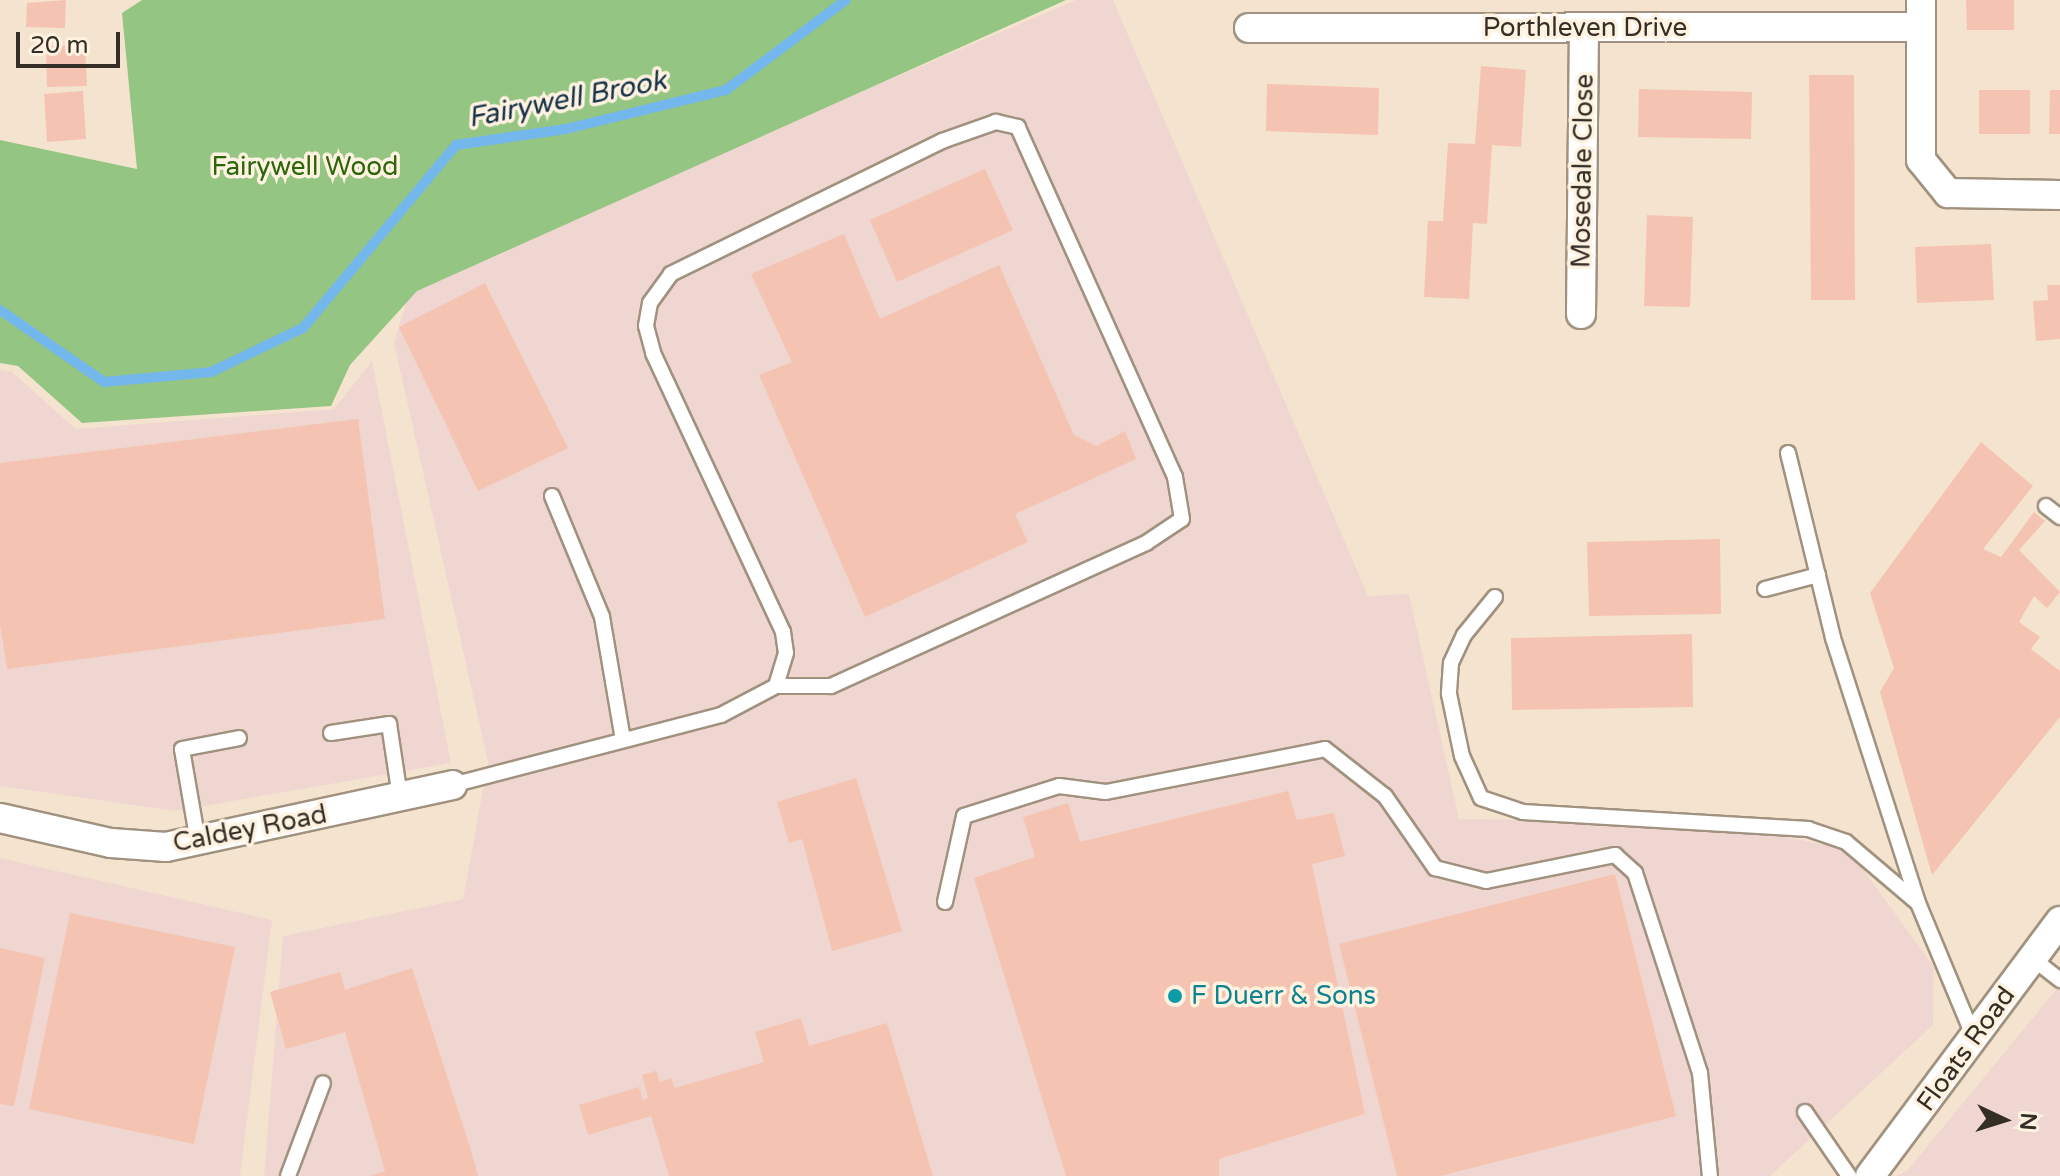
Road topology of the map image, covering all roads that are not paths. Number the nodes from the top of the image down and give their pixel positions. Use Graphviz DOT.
graph roads {
  1 [pos="1921,14"];
  2 [pos="1249,28"];
  3 [pos="1584,29"];
  4 [pos="2060,195"];
  5 [pos="1581,314"];
  6 [pos="1788,453"];
  7 [pos="552,496"];
  8 [pos="2046,506"];
  9 [pos="2060,517"];
  10 [pos="1818,575"];
  11 [pos="1765,589"];
  12 [pos="1495,597"];
  13 [pos="776,686"];
  14 [pos="331,733"];
  15 [pos="239,738"];
  16 [pos="623,740"];
  17 [pos="452,785"];
  18 [pos="400,797"];
  19 [pos="0,818"];
  20 [pos="198,842"];
  21 [pos="945,902"];
  22 [pos="1918,903"];
  23 [pos="2060,921"];
  24 [pos="2032,958"];
  25 [pos="2060,980"];
  26 [pos="1975,1040"];
  27 [pos="323,1083"];
  28 [pos="1805,1112"];
  29 [pos="1709,1168"];
  30 [pos="288,1176"];
  31 [pos="1849,1176"];
  32 [pos="1870,1176"];
  1 -- 3 [label="street, Porthleven Drive"];
  1 -- 4 [label="street"];
  2 -- 3 [label="street, Porthleven Drive"];
  3 -- 5 [label="street, Mosedale Close"];
  6 -- 10 [label="lane"];
  7 -- 16 [label="lane"];
  8 -- 9 [label="lane"];
  10 -- 11 [label="lane"];
  10 -- 22 [label="lane"];
  12 -- 22 [label="lane"];
  13 -- 13 [label="lane"];
  13 -- 16 [label="lane"];
  14 -- 18 [label="lane"];
  15 -- 20 [label="lane"];
  16 -- 17 [label="lane"];
  17 -- 18 [label="street, Caldey Road"];
  18 -- 20 [label="street, Caldey Road"];
  19 -- 20 [label="street, Caldey Road"];
  21 -- 29 [label="lane"];
  22 -- 26 [label="lane"];
  23 -- 24 [label="street, Floats Road"];
  24 -- 25 [label="lane"];
  24 -- 26 [label="street, Floats Road"];
  26 -- 32 [label="street, Floats Road"];
  27 -- 30 [label="lane"];
  28 -- 31 [label="lane"];
}
